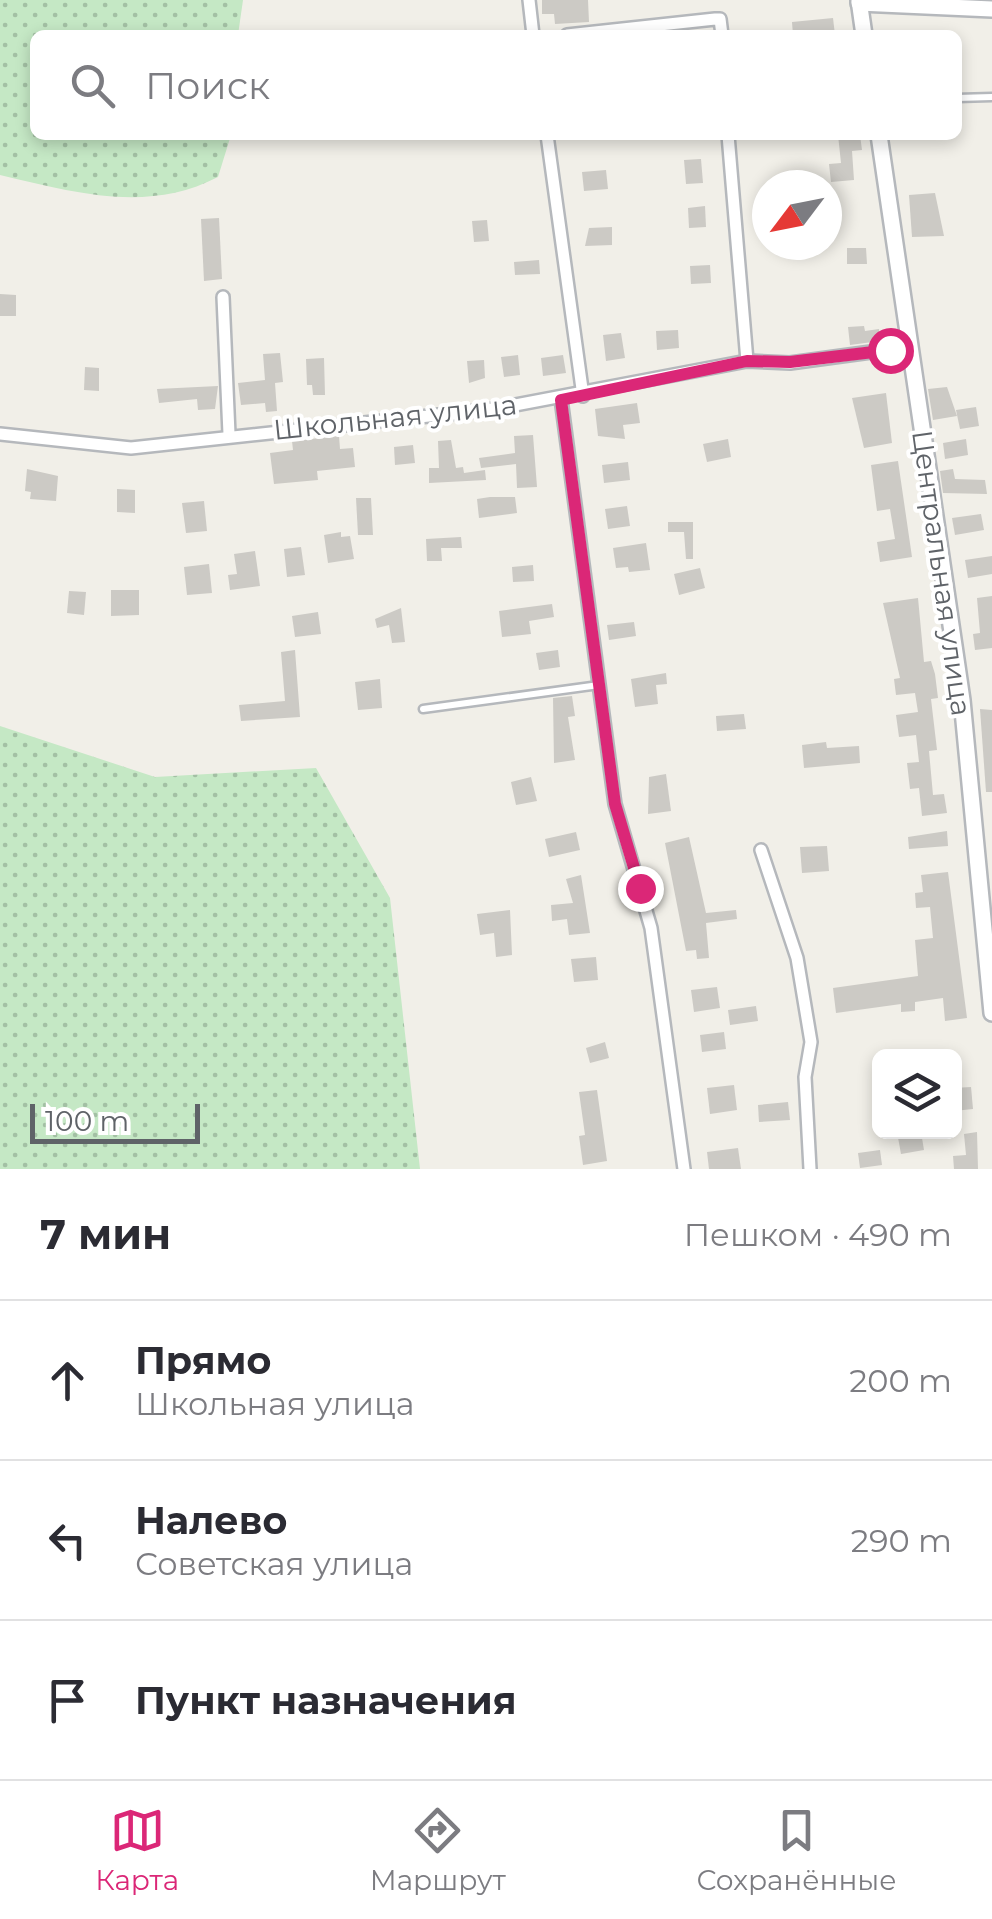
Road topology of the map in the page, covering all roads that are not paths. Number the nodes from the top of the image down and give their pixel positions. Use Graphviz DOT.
graph roads {
  1 [pos="529,0"];
  2 [pos="859,2"];
  3 [pos="992,9"];
  4 [pos="533,30"];
  5 [pos="614,30"];
  6 [pos="721,30"];
  7 [pos="863,30"];
  8 [pos="992,96"];
  9 [pos="962,98"];
  10 [pos="548,140"];
  11 [pos="728,140"];
  12 [pos="880,140"];
  13 [pos="224,297"];
  14 [pos="908,347"];
  15 [pos="747,361"];
  16 [pos="583,396"];
  17 [pos="561,400"];
  18 [pos="0,434"];
  19 [pos="229,434"];
  20 [pos="599,684"];
  21 [pos="424,709"];
  22 [pos="761,850"];
  23 [pos="992,1013"];
  24 [pos="684,1169"];
  25 [pos="810,1169"];
  1 -- 4 [label="street"];
  2 -- 3 [label="street"];
  2 -- 7 [label="street"];
  5 -- 6 [label="street"];
  8 -- 9 [label="lane"];
  10 -- 16 [label="street"];
  11 -- 15 [label="street"];
  12 -- 14 [label="street, Центральная улица"];
  13 -- 19 [label="street"];
  14 -- 15 [label="street, Школьная улица"];
  14 -- 23 [label="street, Центральная улица"];
  15 -- 16 [label="street, Школьная улица"];
  16 -- 17 [label="street, Школьная улица"];
  17 -- 19 [label="street, Школьная улица"];
  17 -- 20 [label="street"];
  18 -- 19 [label="street, Школьная улица"];
  20 -- 21 [label="lane"];
  20 -- 24 [label="street"];
  22 -- 25 [label="street"];
}
